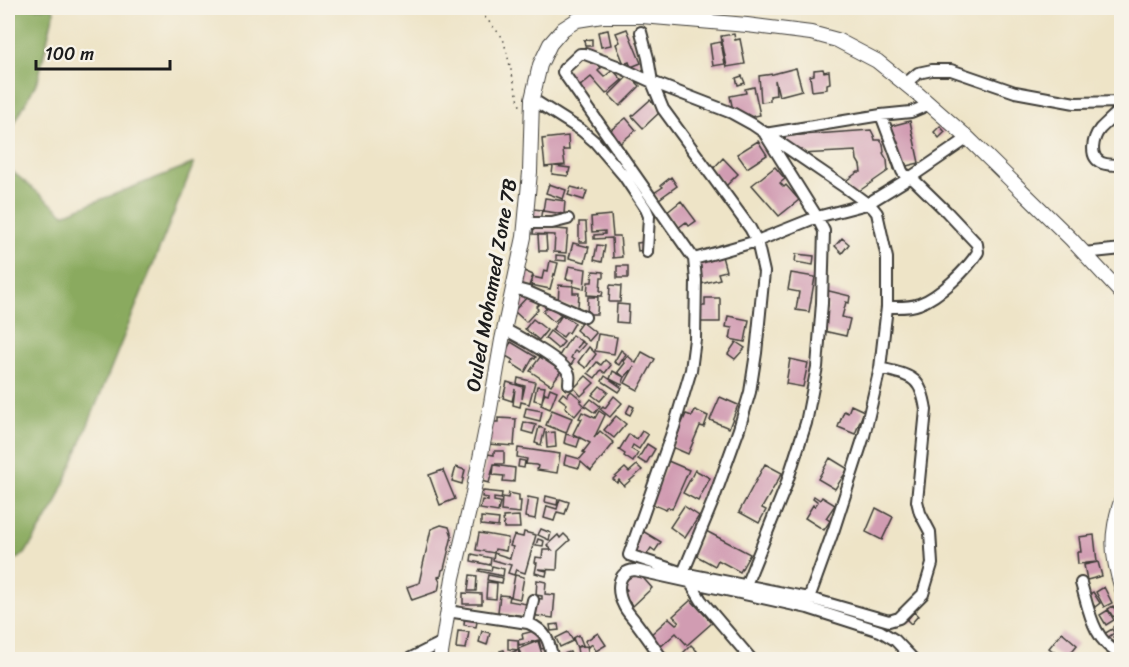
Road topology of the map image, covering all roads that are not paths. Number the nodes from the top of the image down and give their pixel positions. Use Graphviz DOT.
graph roads {
  1 [pos="606,12"];
  2 [pos="641,32"];
  3 [pos="652,82"];
  4 [pos="904,84"];
  5 [pos="532,99"];
  6 [pos="1122,102"];
  7 [pos="930,104"];
  8 [pos="1122,108"];
  9 [pos="881,115"];
  10 [pos="765,134"];
  11 [pos="968,138"];
  12 [pos="1122,165"];
  13 [pos="911,177"];
  14 [pos="867,204"];
  15 [pos="817,217"];
  16 [pos="568,219"];
  17 [pos="525,223"];
  18 [pos="757,241"];
  19 [pos="1122,249"];
  20 [pos="647,252"];
  21 [pos="1084,254"];
  22 [pos="694,259"];
  23 [pos="513,288"];
  24 [pos="1122,294"];
  25 [pos="887,308"];
  26 [pos="585,316"];
  27 [pos="504,329"];
  28 [pos="880,368"];
  29 [pos="569,384"];
  30 [pos="1121,506"];
  31 [pos="687,578"];
  32 [pos="1081,583"];
  33 [pos="746,585"];
  34 [pos="1122,589"];
  35 [pos="809,598"];
  36 [pos="533,600"];
  37 [pos="447,611"];
  38 [pos="528,623"];
  39 [pos="443,642"];
  40 [pos="1122,655"];
  41 [pos="407,660"];
  42 [pos="440,660"];
  43 [pos="553,660"];
  44 [pos="663,660"];
  45 [pos="752,660"];
  46 [pos="914,660"];
  1 -- 4 [label="main road, Ouled Mohamed Zone 7B"];
  1 -- 5 [label="main road, Ouled Mohamed Zone 7B"];
  2 -- 3 [label="street"];
  3 -- 10 [label="street"];
  3 -- 18 [label="street"];
  3 -- 22 [label="street"];
  4 -- 6 [label="street"];
  4 -- 7 [label="main road, Ouled Mohamed Zone 7B"];
  5 -- 17 [label="main road, Ouled Mohamed Zone 7B"];
  5 -- 20 [label="street"];
  7 -- 9 [label="street"];
  7 -- 11 [label="main road, Ouled Mohamed Zone 7B"];
  8 -- 12 [label="street"];
  9 -- 10 [label="street"];
  9 -- 13 [label="street"];
  10 -- 14 [label="street"];
  10 -- 15 [label="street"];
  11 -- 13 [label="street"];
  11 -- 21 [label="main road, Ouled Mohamed Zone 7B"];
  13 -- 14 [label="street"];
  13 -- 25 [label="street"];
  14 -- 15 [label="street"];
  14 -- 25 [label="street"];
  15 -- 18 [label="street"];
  15 -- 33 [label="street"];
  16 -- 17 [label="street"];
  17 -- 23 [label="main road, Ouled Mohamed Zone 7B"];
  18 -- 22 [label="street"];
  18 -- 31 [label="street"];
  19 -- 21 [label="street"];
  21 -- 24 [label="main road, Ouled Mohamed Zone 7B"];
  22 -- 31 [label="street"];
  23 -- 26 [label="street"];
  23 -- 27 [label="main road, Ouled Mohamed Zone 7B"];
  25 -- 28 [label="street"];
  27 -- 29 [label="street"];
  27 -- 37 [label="main road, Ouled Mohamed Zone 7B"];
  28 -- 35 [label="street"];
  28 -- 35 [label="street"];
  30 -- 34 [label="main road"];
  31 -- 33 [label="street"];
  31 -- 44 [label="street"];
  31 -- 45 [label="street"];
  31 -- 46 [label="street"];
  32 -- 40 [label="street"];
  33 -- 35 [label="street"];
  36 -- 38 [label="street"];
  37 -- 38 [label="street"];
  37 -- 39 [label="main road, Ouled Mohamed Zone 7B"];
  38 -- 43 [label="street"];
  39 -- 41 [label="street"];
  39 -- 42 [label="main road, Ouled Mohamed Zone 7B"];
}
